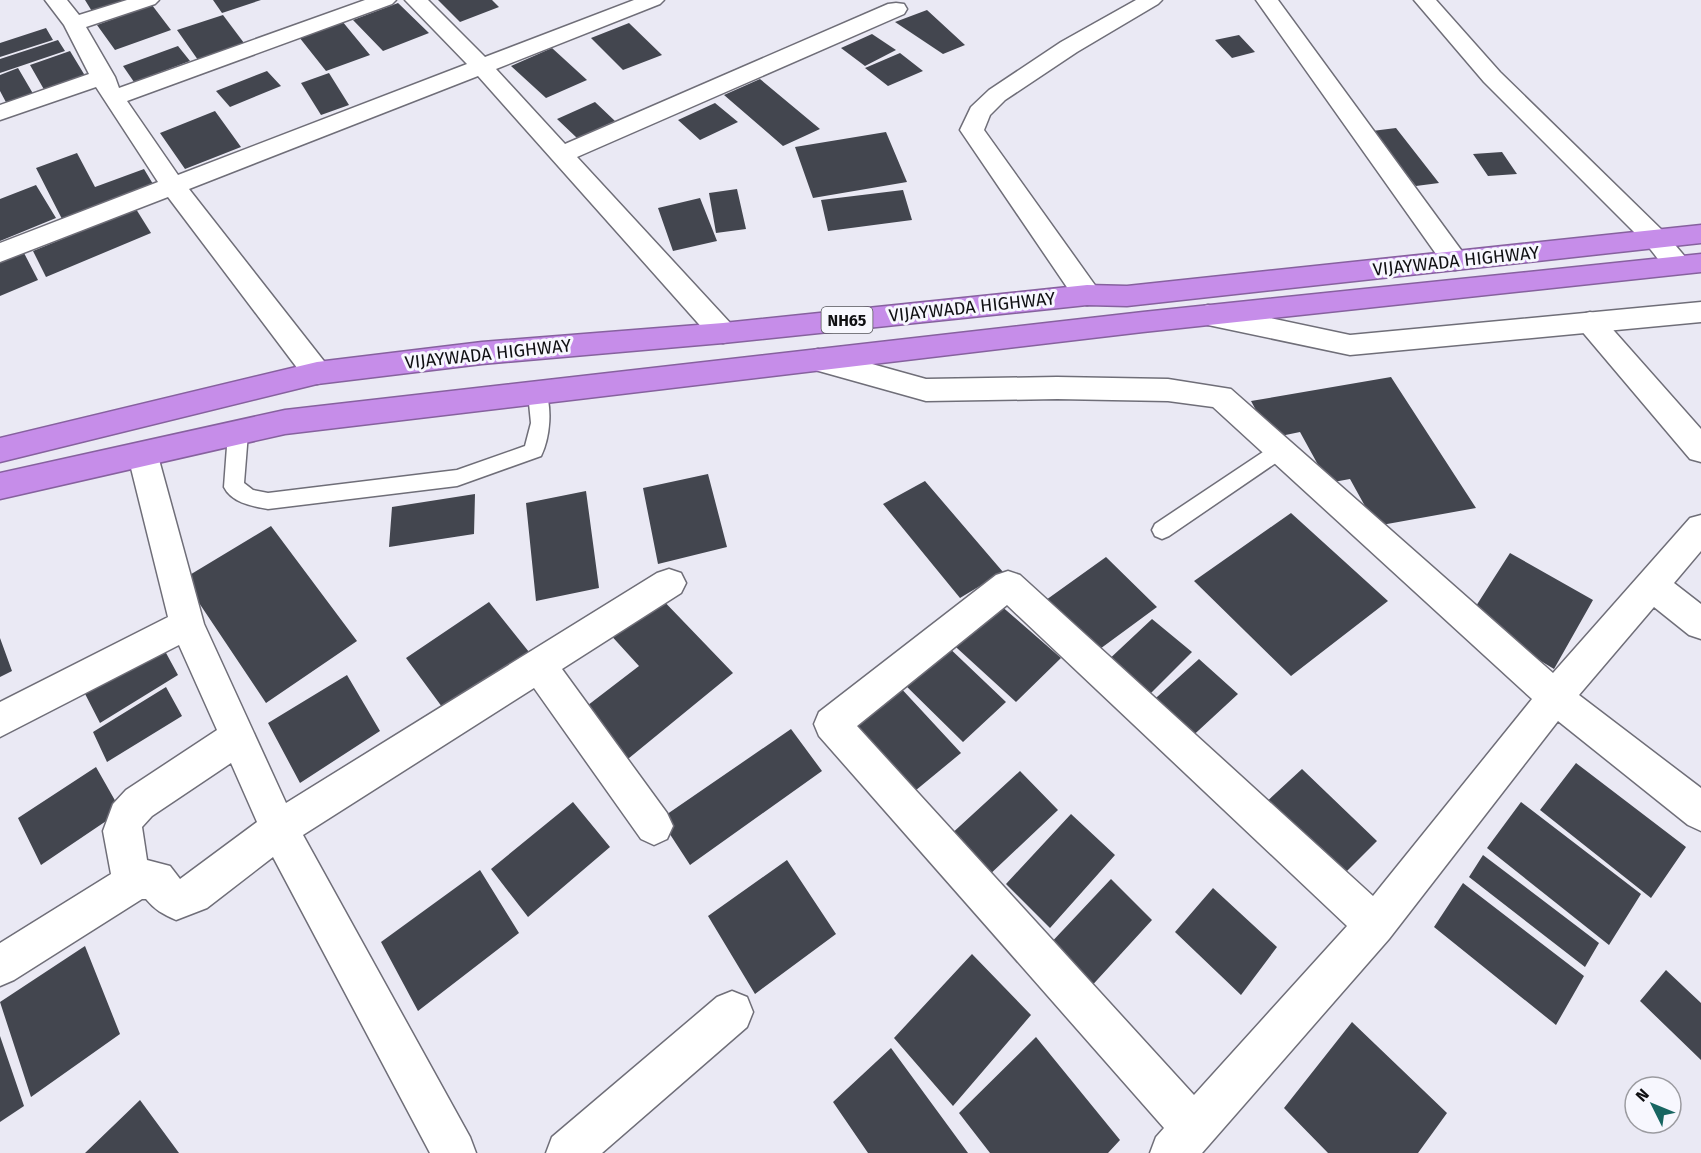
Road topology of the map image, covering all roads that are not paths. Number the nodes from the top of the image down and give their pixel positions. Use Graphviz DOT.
graph roads {
  1 [pos="56,0"];
  2 [pos="148,0"];
  3 [pos="385,0"];
  4 [pos="416,0"];
  5 [pos="653,0"];
  6 [pos="882,0"];
  7 [pos="1150,0"];
  8 [pos="1267,0"];
  9 [pos="1425,0"];
  10 [pos="74,24"];
  11 [pos="481,66"];
  12 [pos="109,87"];
  13 [pos="0,113"];
  14 [pos="562,154"];
  15 [pos="173,186"];
  16 [pos="1701,234"];
  17 [pos="1656,239"];
  18 [pos="0,253"];
  19 [pos="1455,261"];
  20 [pos="1690,264"];
  21 [pos="1087,295"];
  22 [pos="1127,296"];
  23 [pos="1701,312"];
  24 [pos="1208,315"];
  25 [pos="1143,322"];
  26 [pos="1590,322"];
  27 [pos="723,333"];
  28 [pos="818,360"];
  29 [pos="317,372"];
  30 [pos="537,393"];
  31 [pos="238,433"];
  32 [pos="1282,449"];
  33 [pos="0,450"];
  34 [pos="1701,450"];
  35 [pos="143,456"];
  36 [pos="0,486"];
  37 [pos="1701,528"];
  38 [pos="1162,530"];
  39 [pos="669,584"];
  40 [pos="1653,586"];
  41 [pos="187,624"];
  42 [pos="1701,624"];
  43 [pos="538,664"];
  44 [pos="1555,697"];
  45 [pos="0,720"];
  46 [pos="238,737"];
  47 [pos="1701,812"];
  48 [pos="654,826"];
  49 [pos="279,829"];
  50 [pos="132,883"];
  51 [pos="1375,926"];
  52 [pos="0,966"];
  53 [pos="732,1012"];
  54 [pos="1183,1140"];
  55 [pos="454,1153"];
  56 [pos="568,1153"];
  1 -- 10 [label="street"];
  2 -- 10 [label="street"];
  3 -- 12 [label="street"];
  4 -- 11 [label="street"];
  5 -- 11 [label="street"];
  6 -- 14 [label="street"];
  7 -- 21 [label="street"];
  8 -- 19 [label="street"];
  9 -- 17 [label="street"];
  10 -- 12 [label="street"];
  11 -- 14 [label="street"];
  11 -- 15 [label="street"];
  12 -- 13 [label="street"];
  12 -- 15 [label="street"];
  14 -- 27 [label="street"];
  15 -- 18 [label="street"];
  15 -- 29 [label="street"];
  16 -- 17 [label="highway, VIJAYWADA HIGHWAY / NH65"];
  17 -- 19 [label="highway, VIJAYWADA HIGHWAY / NH65"];
  17 -- 20 [label="street"];
  19 -- 22 [label="highway, VIJAYWADA HIGHWAY / NH65"];
  20 -- 24 [label="highway, VIJAYWADA HIGHWAY / NH65"];
  21 -- 22 [label="highway, VIJAYWADA HIGHWAY / NH65"];
  21 -- 27 [label="highway, VIJAYWADA HIGHWAY / NH65"];
  22 -- 25 [label="highway"];
  23 -- 26 [label="street"];
  24 -- 25 [label="highway, VIJAYWADA HIGHWAY / NH65"];
  24 -- 26 [label="street"];
  25 -- 28 [label="highway, VIJAYWADA HIGHWAY / NH65"];
  26 -- 34 [label="street"];
  27 -- 29 [label="highway, VIJAYWADA HIGHWAY / NH65"];
  28 -- 30 [label="highway, VIJAYWADA HIGHWAY / NH65"];
  28 -- 32 [label="street"];
  29 -- 33 [label="highway, VIJAYWADA HIGHWAY / NH65"];
  30 -- 31 [label="highway, VIJAYWADA HIGHWAY / NH65"];
  30 -- 31 [label="lane"];
  31 -- 35 [label="highway, VIJAYWADA HIGHWAY / NH65"];
  32 -- 38 [label="lane"];
  32 -- 44 [label="street"];
  35 -- 36 [label="highway, VIJAYWADA HIGHWAY / NH65"];
  35 -- 41 [label="street"];
  37 -- 40 [label="street"];
  39 -- 43 [label="street"];
  40 -- 42 [label="street"];
  40 -- 44 [label="street"];
  41 -- 45 [label="street"];
  41 -- 46 [label="street"];
  43 -- 48 [label="street"];
  43 -- 49 [label="street"];
  44 -- 47 [label="street"];
  44 -- 51 [label="street"];
  46 -- 49 [label="street"];
  46 -- 50 [label="street"];
  49 -- 50 [label="street"];
  49 -- 55 [label="street"];
  50 -- 52 [label="street"];
  51 -- 54 [label="street"];
  51 -- 54 [label="street"];
  53 -- 56 [label="street"];
}
